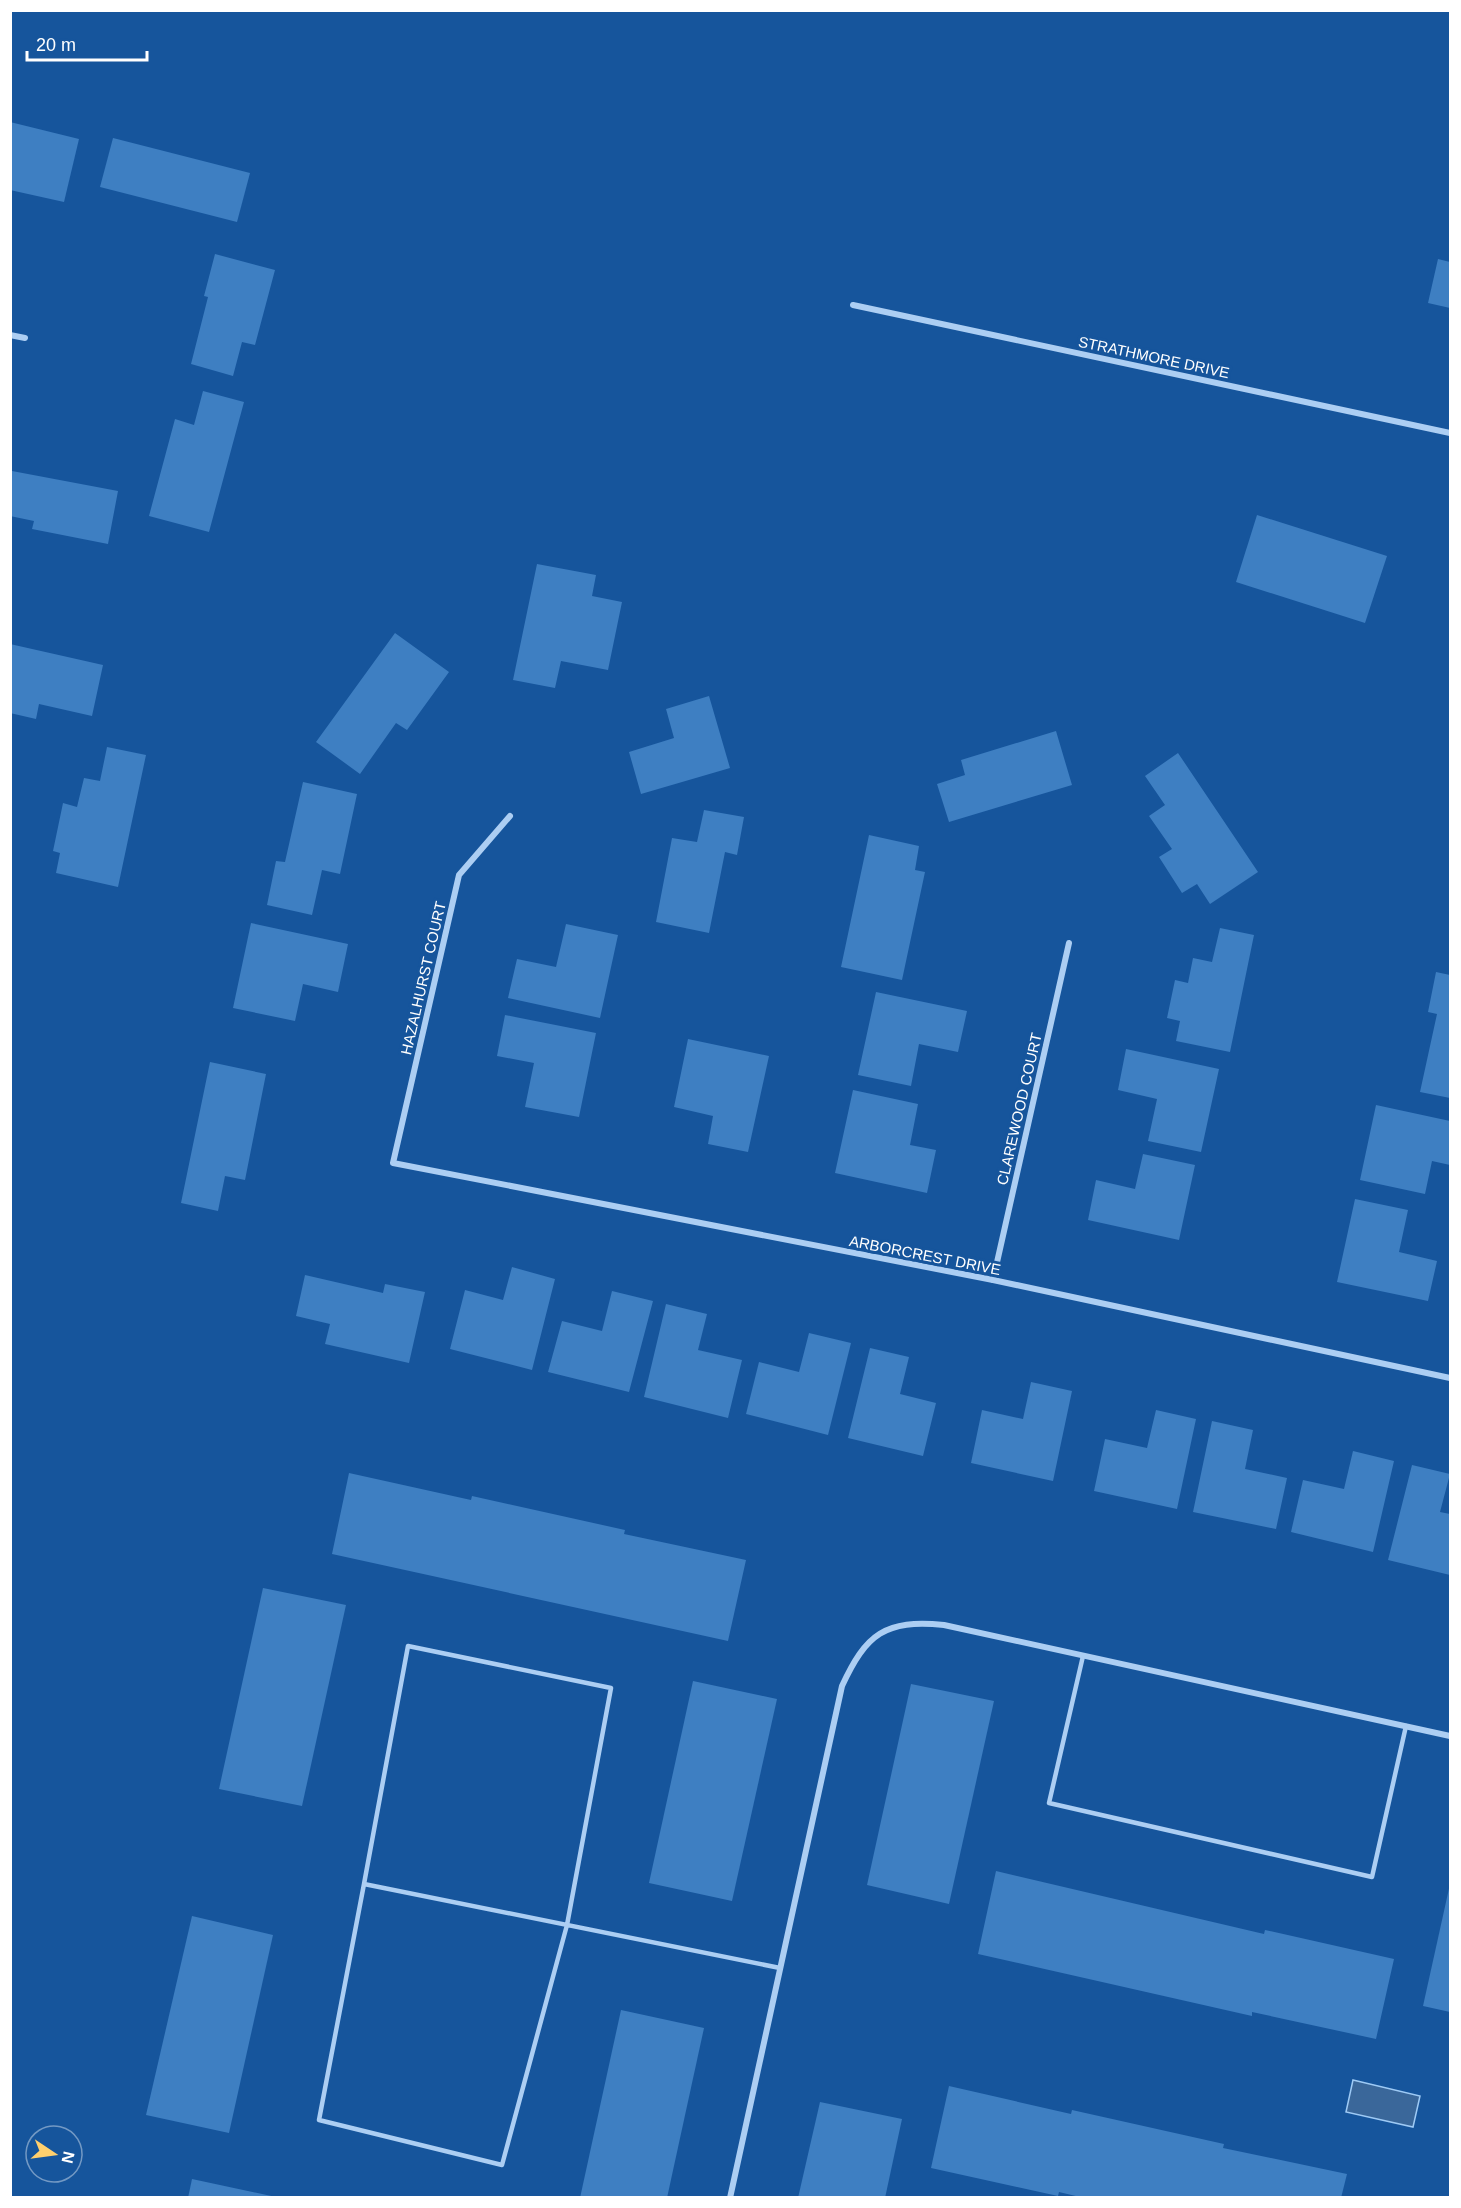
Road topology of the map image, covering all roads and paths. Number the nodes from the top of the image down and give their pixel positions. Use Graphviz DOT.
graph roads {
  1 [pos="853,305"];
  2 [pos="10,335"];
  3 [pos="25,338"];
  4 [pos="1450,432"];
  5 [pos="510,816"];
  6 [pos="1069,943"];
  7 [pos="393,1163"];
  8 [pos="993,1280"];
  9 [pos="1450,1378"];
  10 [pos="1083,1656"];
  11 [pos="1406,1726"];
  12 [pos="1450,1736"];
  13 [pos="364,1884"];
  14 [pos="567,1925"];
  15 [pos="780,1968"];
  16 [pos="729,2198"];
  1 -- 4 [label="street, STRATHMORE DRIVE"];
  2 -- 3 [label="street"];
  5 -- 7 [label="street, HAZALHURST COURT"];
  6 -- 8 [label="street, CLAREWOOD COURT"];
  7 -- 8 [label="street, ARBORCREST DRIVE"];
  8 -- 9 [label="street, ARBORCREST DRIVE"];
  10 -- 11 [label="street"];
  10 -- 11 [label="lane"];
  10 -- 15 [label="street"];
  11 -- 12 [label="street"];
  13 -- 14 [label="lane"];
  13 -- 14 [label="lane"];
  13 -- 14 [label="lane"];
  14 -- 15 [label="lane"];
  15 -- 16 [label="street"];
}
